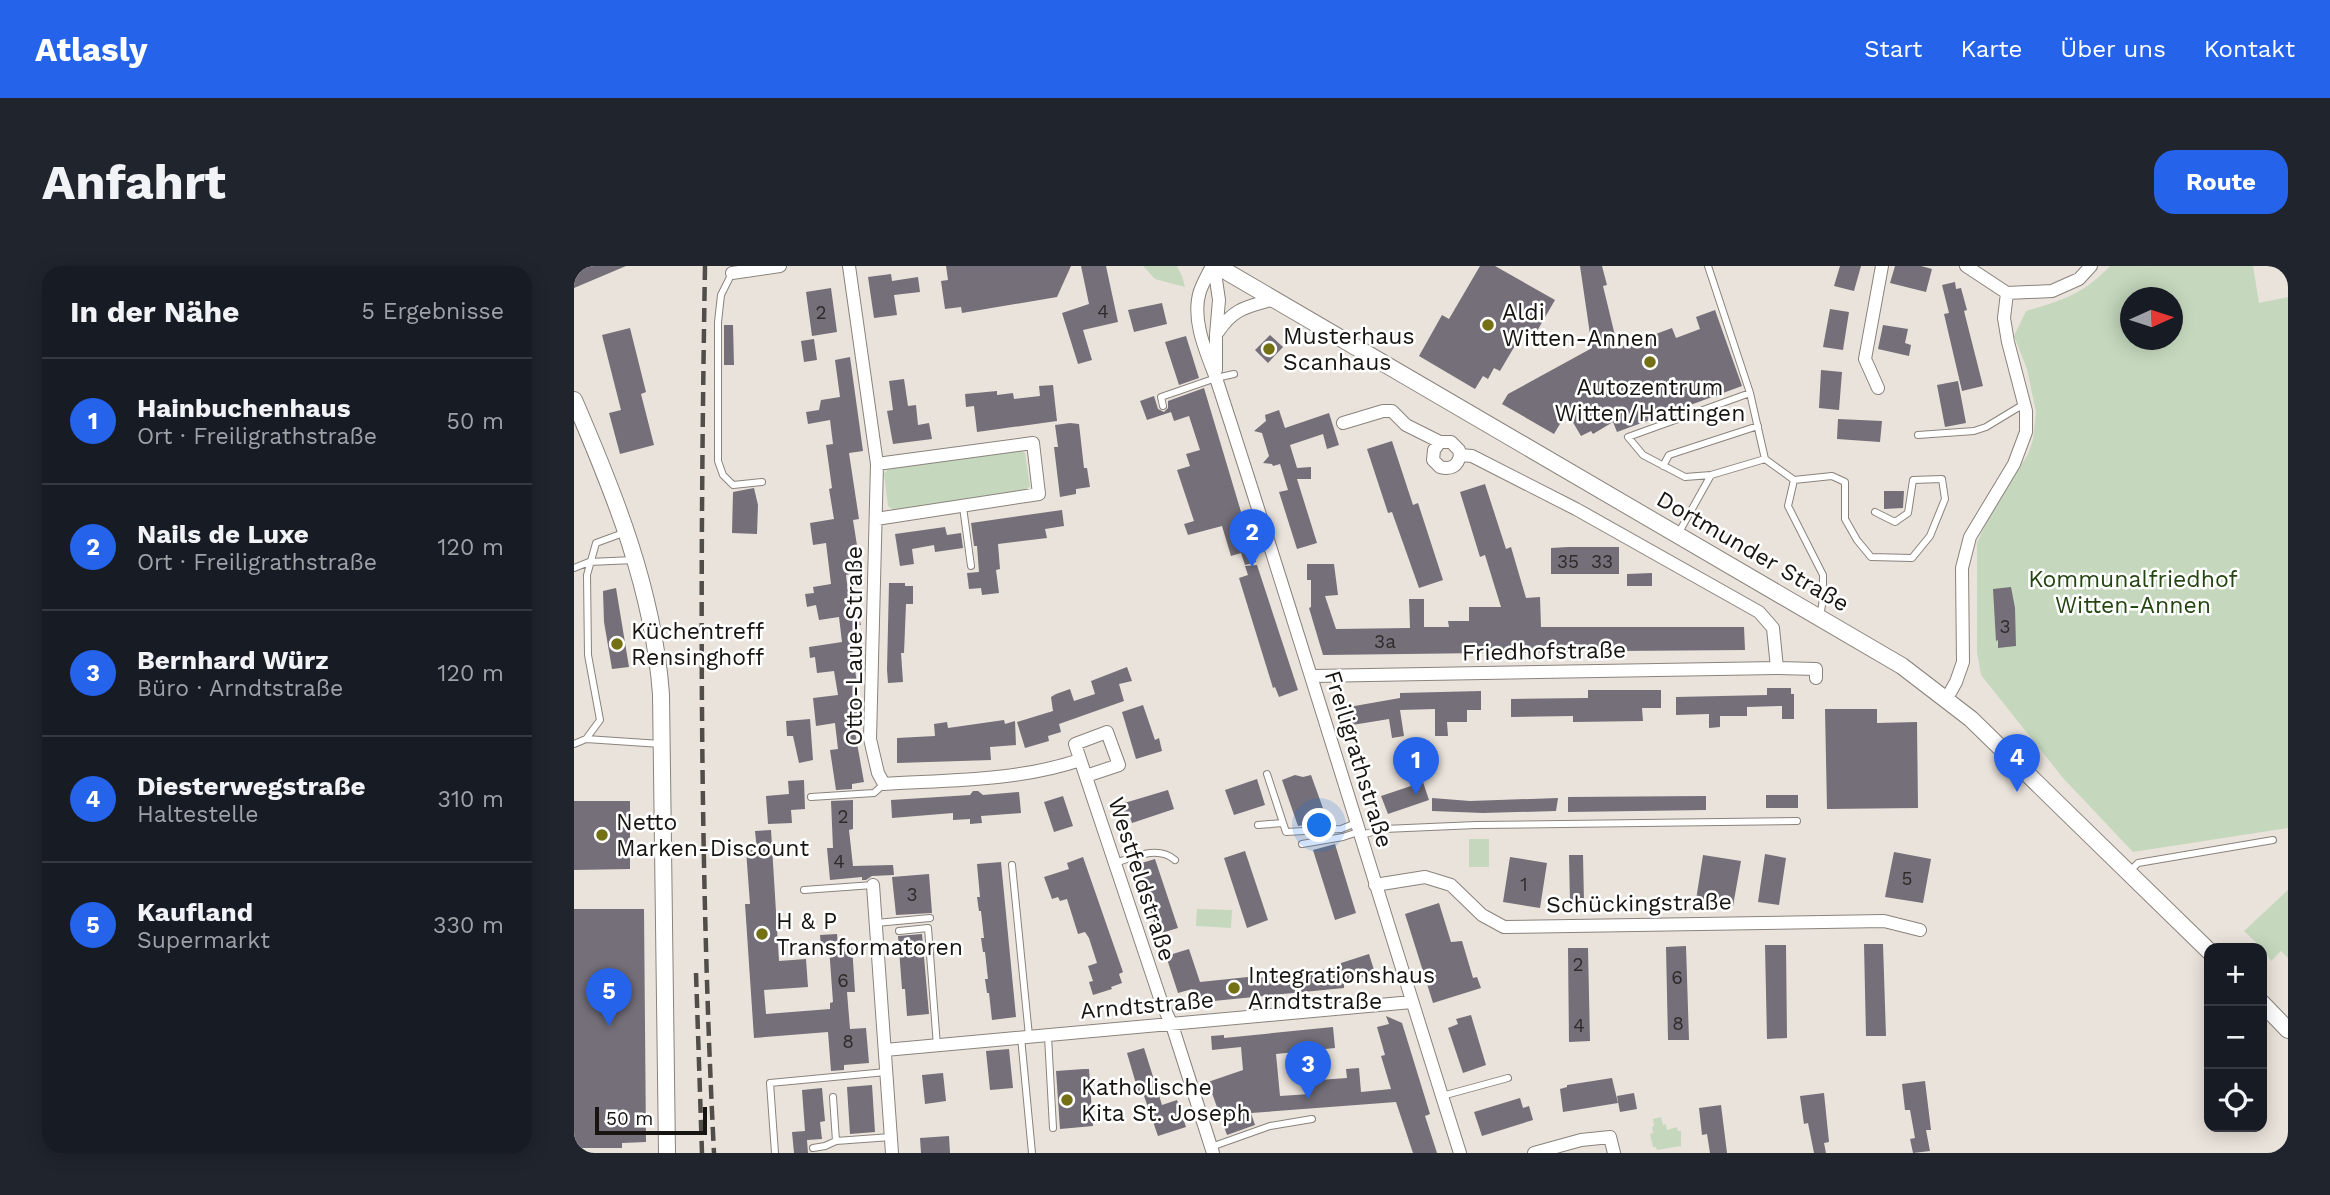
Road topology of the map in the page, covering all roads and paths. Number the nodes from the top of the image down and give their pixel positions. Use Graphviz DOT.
graph roads {
  1 [pos="780,266"];
  2 [pos="849,266"];
  3 [pos="1214,266"];
  4 [pos="1709,266"];
  5 [pos="1881,266"];
  6 [pos="1966,266"];
  7 [pos="2091,266"];
  8 [pos="732,274"];
  9 [pos="2007,293"];
  10 [pos="1272,300"];
  11 [pos="1216,335"];
  12 [pos="1234,374"];
  13 [pos="1216,378"];
  14 [pos="1878,388"];
  15 [pos="1750,393"];
  16 [pos="574,400"];
  17 [pos="2024,404"];
  18 [pos="1163,406"];
  19 [pos="1343,423"];
  20 [pos="1758,426"];
  21 [pos="1918,435"];
  22 [pos="1440,442"];
  23 [pos="1460,455"];
  24 [pos="1765,459"];
  25 [pos="877,464"];
  26 [pos="1663,466"];
  27 [pos="1711,475"];
  28 [pos="1794,480"];
  29 [pos="762,482"];
  30 [pos="963,507"];
  31 [pos="1875,512"];
  32 [pos="876,519"];
  33 [pos="628,531"];
  34 [pos="1678,534"];
  35 [pos="636,559"];
  36 [pos="589,562"];
  37 [pos="971,566"];
  38 [pos="574,568"];
  39 [pos="1820,617"];
  40 [pos="1777,668"];
  41 [pos="1312,676"];
  42 [pos="1816,678"];
  43 [pos="1947,698"];
  44 [pos="586,739"];
  45 [pos="574,744"];
  46 [pos="661,744"];
  47 [pos="1080,760"];
  48 [pos="1267,774"];
  49 [pos="1086,776"];
  50 [pos="884,784"];
  51 [pos="811,797"];
  52 [pos="1797,821"];
  53 [pos="1283,823"];
  54 [pos="1258,825"];
  55 [pos="1358,830"];
  56 [pos="2273,840"];
  57 [pos="1302,844"];
  58 [pos="1175,860"];
  59 [pos="1115,863"];
  60 [pos="1013,865"];
  61 [pos="2128,872"];
  62 [pos="873,885"];
  63 [pos="1375,886"];
  64 [pos="804,890"];
  65 [pos="930,918"];
  66 [pos="873,924"];
  67 [pos="1920,930"];
  68 [pos="899,931"];
  69 [pos="2204,946"];
  70 [pos="1412,1002"];
  71 [pos="2265,1006"];
  72 [pos="1172,1025"];
  73 [pos="2288,1030"];
  74 [pos="1048,1034"];
  75 [pos="1025,1036"];
  76 [pos="937,1045"];
  77 [pos="885,1050"];
  78 [pos="887,1072"];
  79 [pos="1508,1078"];
  80 [pos="1442,1096"];
  81 [pos="833,1097"];
  82 [pos="1312,1119"];
  83 [pos="1053,1128"];
  84 [pos="891,1137"];
  85 [pos="836,1141"];
  86 [pos="813,1148"];
  87 [pos="1212,1150"];
  88 [pos="667,1153"];
  89 [pos="775,1153"];
  90 [pos="892,1153"];
  91 [pos="1032,1153"];
  92 [pos="1460,1153"];
  93 [pos="1534,1153"];
  94 [pos="1614,1153"];
  1 -- 8 [label="street"];
  2 -- 25 [label="street, Otto-Laue-Straße"];
  3 -- 10 [label="main road, Dortmunder Straße"];
  3 -- 11 [label="street, Freiligrathstraße"];
  3 -- 13 [label="street, Freiligrathstraße"];
  4 -- 15 [label="lane"];
  5 -- 14 [label="street"];
  6 -- 9 [label="street"];
  7 -- 9 [label="street"];
  8 -- 29 [label="lane"];
  9 -- 17 [label="street"];
  10 -- 11 [label="street"];
  10 -- 34 [label="main road, Dortmunder Straße"];
  11 -- 13 [label="street, Freiligrathstraße"];
  12 -- 13 [label="lane"];
  13 -- 18 [label="lane"];
  13 -- 41 [label="street, Freiligrathstraße"];
  15 -- 20 [label="lane"];
  15 -- 26 [label="lane"];
  16 -- 33 [label="main road"];
  17 -- 21 [label="lane"];
  17 -- 43 [label="street"];
  19 -- 22 [label="street"];
  20 -- 24 [label="lane"];
  20 -- 26 [label="lane"];
  22 -- 23 [label="street"];
  22 -- 23 [label="street"];
  23 -- 40 [label="street"];
  24 -- 27 [label="lane"];
  24 -- 28 [label="lane"];
  25 -- 30 [label="street, Otto-Laue-Straße"];
  25 -- 32 [label="street, Otto-Laue-Straße"];
  26 -- 27 [label="lane"];
  27 -- 34 [label="lane"];
  28 -- 31 [label="lane"];
  28 -- 39 [label="lane"];
  30 -- 32 [label="street, Otto-Laue-Straße"];
  30 -- 37 [label="lane"];
  32 -- 50 [label="street, Otto-Laue-Straße"];
  33 -- 35 [label="main road"];
  33 -- 36 [label="lane"];
  34 -- 39 [label="main road, Dortmunder Straße"];
  35 -- 36 [label="lane"];
  35 -- 46 [label="main road"];
  36 -- 38 [label="lane"];
  36 -- 44 [label="lane"];
  39 -- 43 [label="main road, Dortmunder Straße"];
  40 -- 41 [label="street, Friedhofstraße"];
  40 -- 42 [label="street, Friedhofstraße"];
  41 -- 55 [label="street, Freiligrathstraße"];
  43 -- 61 [label="main road, Dortmunder Straße"];
  44 -- 45 [label="lane"];
  44 -- 46 [label="lane"];
  46 -- 88 [label="main road"];
  47 -- 49 [label="street"];
  47 -- 49 [label="street"];
  47 -- 50 [label="street"];
  48 -- 53 [label="lane"];
  49 -- 59 [label="street, Westfeldstraße"];
  50 -- 51 [label="lane"];
  52 -- 55 [label="lane"];
  53 -- 54 [label="lane"];
  53 -- 55 [label="lane"];
  55 -- 57 [label="lane"];
  55 -- 63 [label="street, Freiligrathstraße"];
  56 -- 61 [label="lane"];
  58 -- 59 [label="lane"];
  59 -- 72 [label="street, Westfeldstraße"];
  60 -- 75 [label="lane"];
  61 -- 69 [label="main road, Dortmunder Straße"];
  62 -- 64 [label="lane"];
  62 -- 66 [label="street"];
  63 -- 67 [label="street, Schückingstraße"];
  63 -- 70 [label="street, Freiligrathstraße"];
  65 -- 66 [label="lane"];
  66 -- 77 [label="street"];
  68 -- 76 [label="lane"];
  70 -- 72 [label="street, Arndtstraße"];
  70 -- 80 [label="street, Freiligrathstraße"];
  71 -- 73 [label="main road"];
  72 -- 74 [label="street, Arndtstraße"];
  72 -- 87 [label="street, Westfeldstraße"];
  74 -- 75 [label="street, Arndtstraße"];
  74 -- 83 [label="lane"];
  75 -- 76 [label="street, Arndtstraße"];
  75 -- 91 [label="lane"];
  76 -- 77 [label="street, Arndtstraße"];
  77 -- 78 [label="street"];
  78 -- 84 [label="street"];
  78 -- 89 [label="lane"];
  79 -- 80 [label="lane"];
  80 -- 92 [label="street, Freiligrathstraße"];
  81 -- 85 [label="lane"];
  82 -- 87 [label="lane"];
  84 -- 85 [label="lane"];
  84 -- 90 [label="street"];
  85 -- 86 [label="lane"];
  93 -- 94 [label="street"];
}
